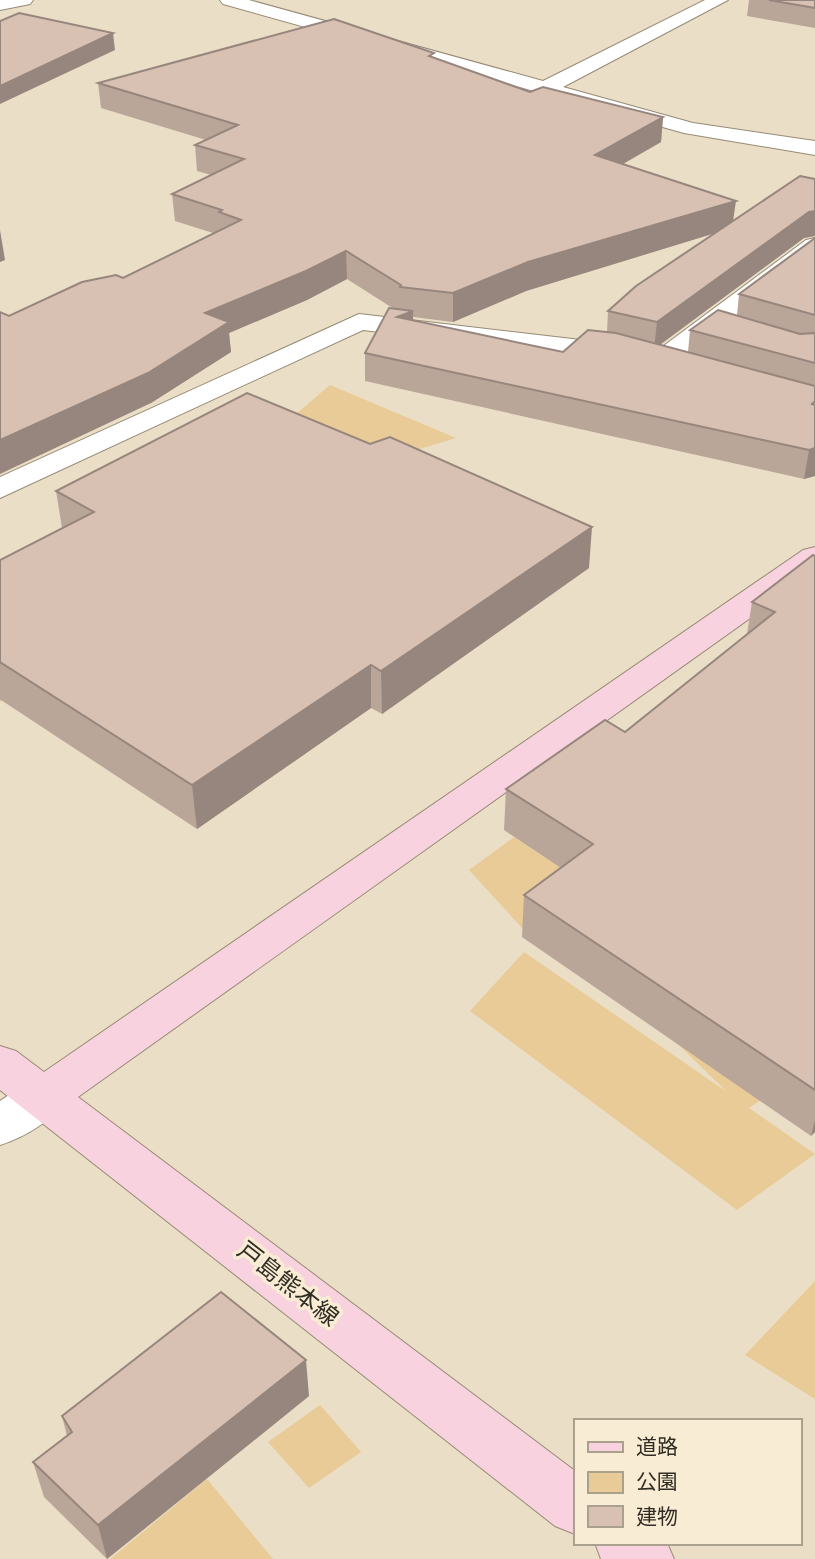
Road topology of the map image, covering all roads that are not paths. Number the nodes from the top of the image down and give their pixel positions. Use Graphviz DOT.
graph roads {
  1 [pos="24,0"];
  2 [pos="229,0"];
  3 [pos="719,0"];
  4 [pos="0,5"];
  5 [pos="547,87"];
  6 [pos="815,148"];
  7 [pos="815,244"];
  8 [pos="710,324"];
  9 [pos="746,335"];
  10 [pos="660,362"];
  11 [pos="686,369"];
  12 [pos="0,489"];
  13 [pos="815,557"];
  14 [pos="0,1064"];
  15 [pos="44,1096"];
  16 [pos="0,1126"];
  17 [pos="574,1505"];
  18 [pos="627,1545"];
  19 [pos="645,1559"];
  1 -- 4 [label="street"];
  2 -- 5 [label="street"];
  3 -- 5 [label="street"];
  5 -- 6 [label="street"];
  7 -- 8 [label="street"];
  8 -- 9 [label="street"];
  8 -- 10 [label="street"];
  10 -- 11 [label="street"];
  10 -- 12 [label="street"];
  13 -- 15 [label="street"];
  14 -- 15 [label="street, 戸島熊本線"];
  15 -- 16 [label="street"];
  15 -- 17 [label="street, 戸島熊本線"];
  18 -- 19 [label="street"];
}
